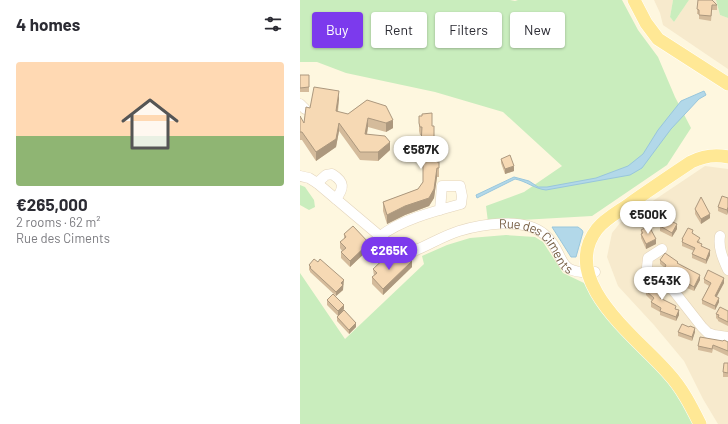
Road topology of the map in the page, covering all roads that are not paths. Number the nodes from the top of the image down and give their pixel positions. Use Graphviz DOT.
graph roads {
  1 [pos="634,0"];
  2 [pos="728,84"];
  3 [pos="728,157"];
  4 [pos="300,176"];
  5 [pos="317,183"];
  6 [pos="336,199"];
  7 [pos="440,210"];
  8 [pos="720,236"];
  9 [pos="379,237"];
  10 [pos="662,249"];
  11 [pos="728,270"];
  12 [pos="592,272"];
  13 [pos="728,337"];
  14 [pos="700,424"];
  15 [pos="707,424"];
  1 -- 2 [label="main road"];
  3 -- 12 [label="main road"];
  4 -- 5 [label="street, Rue des Ciments"];
  5 -- 6 [label="street, Rue des Ciments"];
  5 -- 6 [label="street"];
  6 -- 9 [label="street, Rue des Ciments"];
  7 -- 9 [label="street"];
  8 -- 11 [label="street"];
  9 -- 12 [label="street, Rue des Ciments"];
  10 -- 13 [label="street"];
  12 -- 14 [label="main road, Rue des Ciments"];
  12 -- 15 [label="main road, Rue des Ciments"];
}
